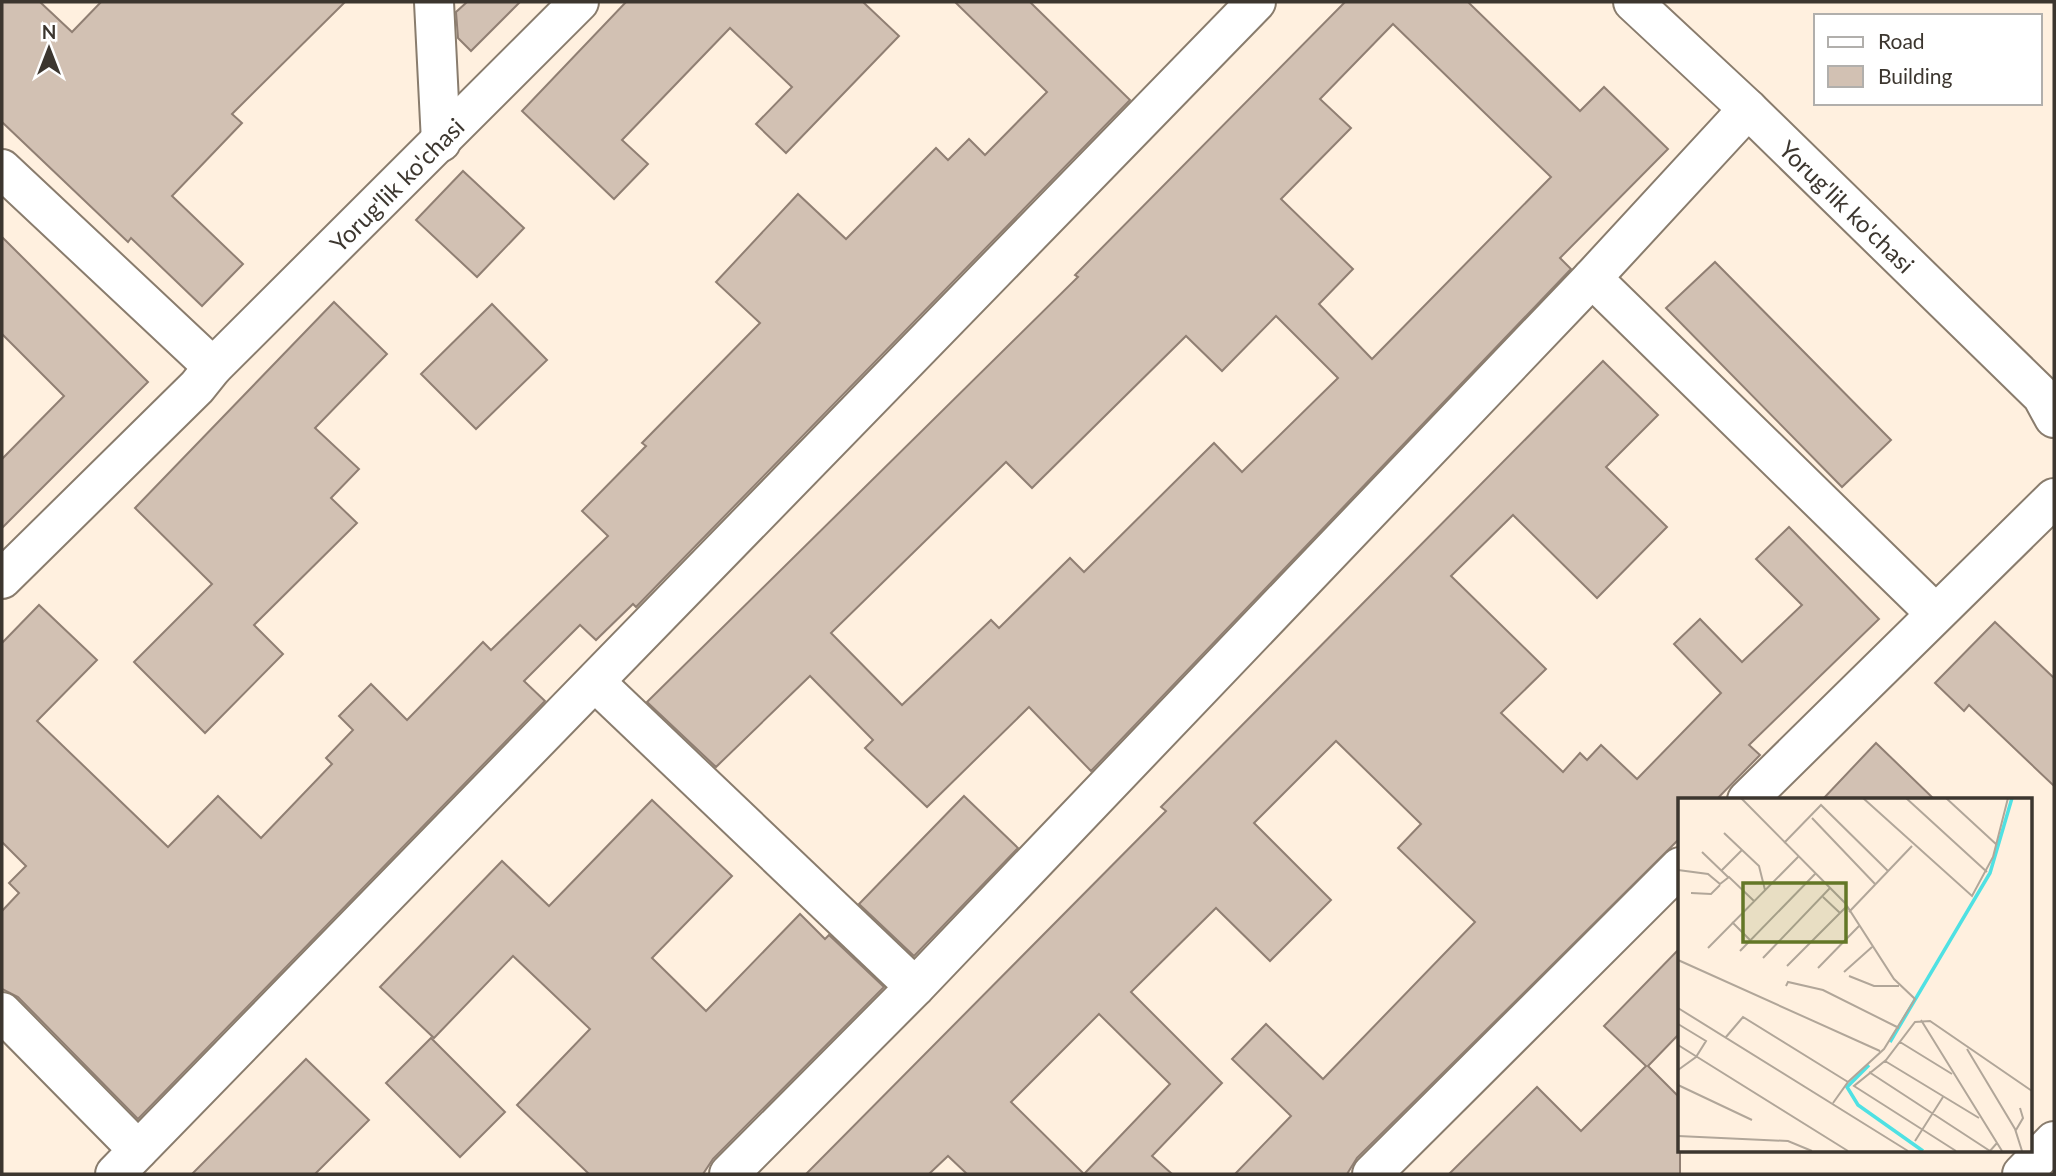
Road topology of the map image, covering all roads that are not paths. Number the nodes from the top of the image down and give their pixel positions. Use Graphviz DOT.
graph roads {
  1 [pos="434,2"];
  2 [pos="579,2"];
  3 [pos="1256,2"];
  4 [pos="1633,2"];
  5 [pos="1748,109"];
  6 [pos="441,142"];
  7 [pos="2,169"];
  8 [pos="1592,278"];
  9 [pos="213,367"];
  10 [pos="2054,418"];
  11 [pos="2054,498"];
  12 [pos="2,579"];
  13 [pos="1935,613"];
  14 [pos="595,682"];
  15 [pos="1750,798"];
  16 [pos="1678,869"];
  17 [pos="915,987"];
  18 [pos="2,1012"];
  19 [pos="2054,1141"];
  20 [pos="126,1162"];
  21 [pos="729,1174"];
  22 [pos="1372,1174"];
  23 [pos="2022,1174"];
  1 -- 6 [label="street"];
  2 -- 6 [label="street, Yorug'lik ko'chasi"];
  3 -- 14 [label="street"];
  4 -- 5 [label="street, Yorug'lik ko'chasi"];
  5 -- 8 [label="street"];
  5 -- 10 [label="street, Yorug'lik ko'chasi"];
  6 -- 9 [label="street, Yorug'lik ko'chasi"];
  7 -- 9 [label="street"];
  8 -- 13 [label="street"];
  8 -- 17 [label="street"];
  9 -- 12 [label="street, Yorug'lik ko'chasi"];
  11 -- 13 [label="street"];
  13 -- 15 [label="street"];
  14 -- 17 [label="street"];
  14 -- 20 [label="street"];
  16 -- 22 [label="street"];
  17 -- 21 [label="street"];
  18 -- 20 [label="street"];
  19 -- 23 [label="street"];
}
